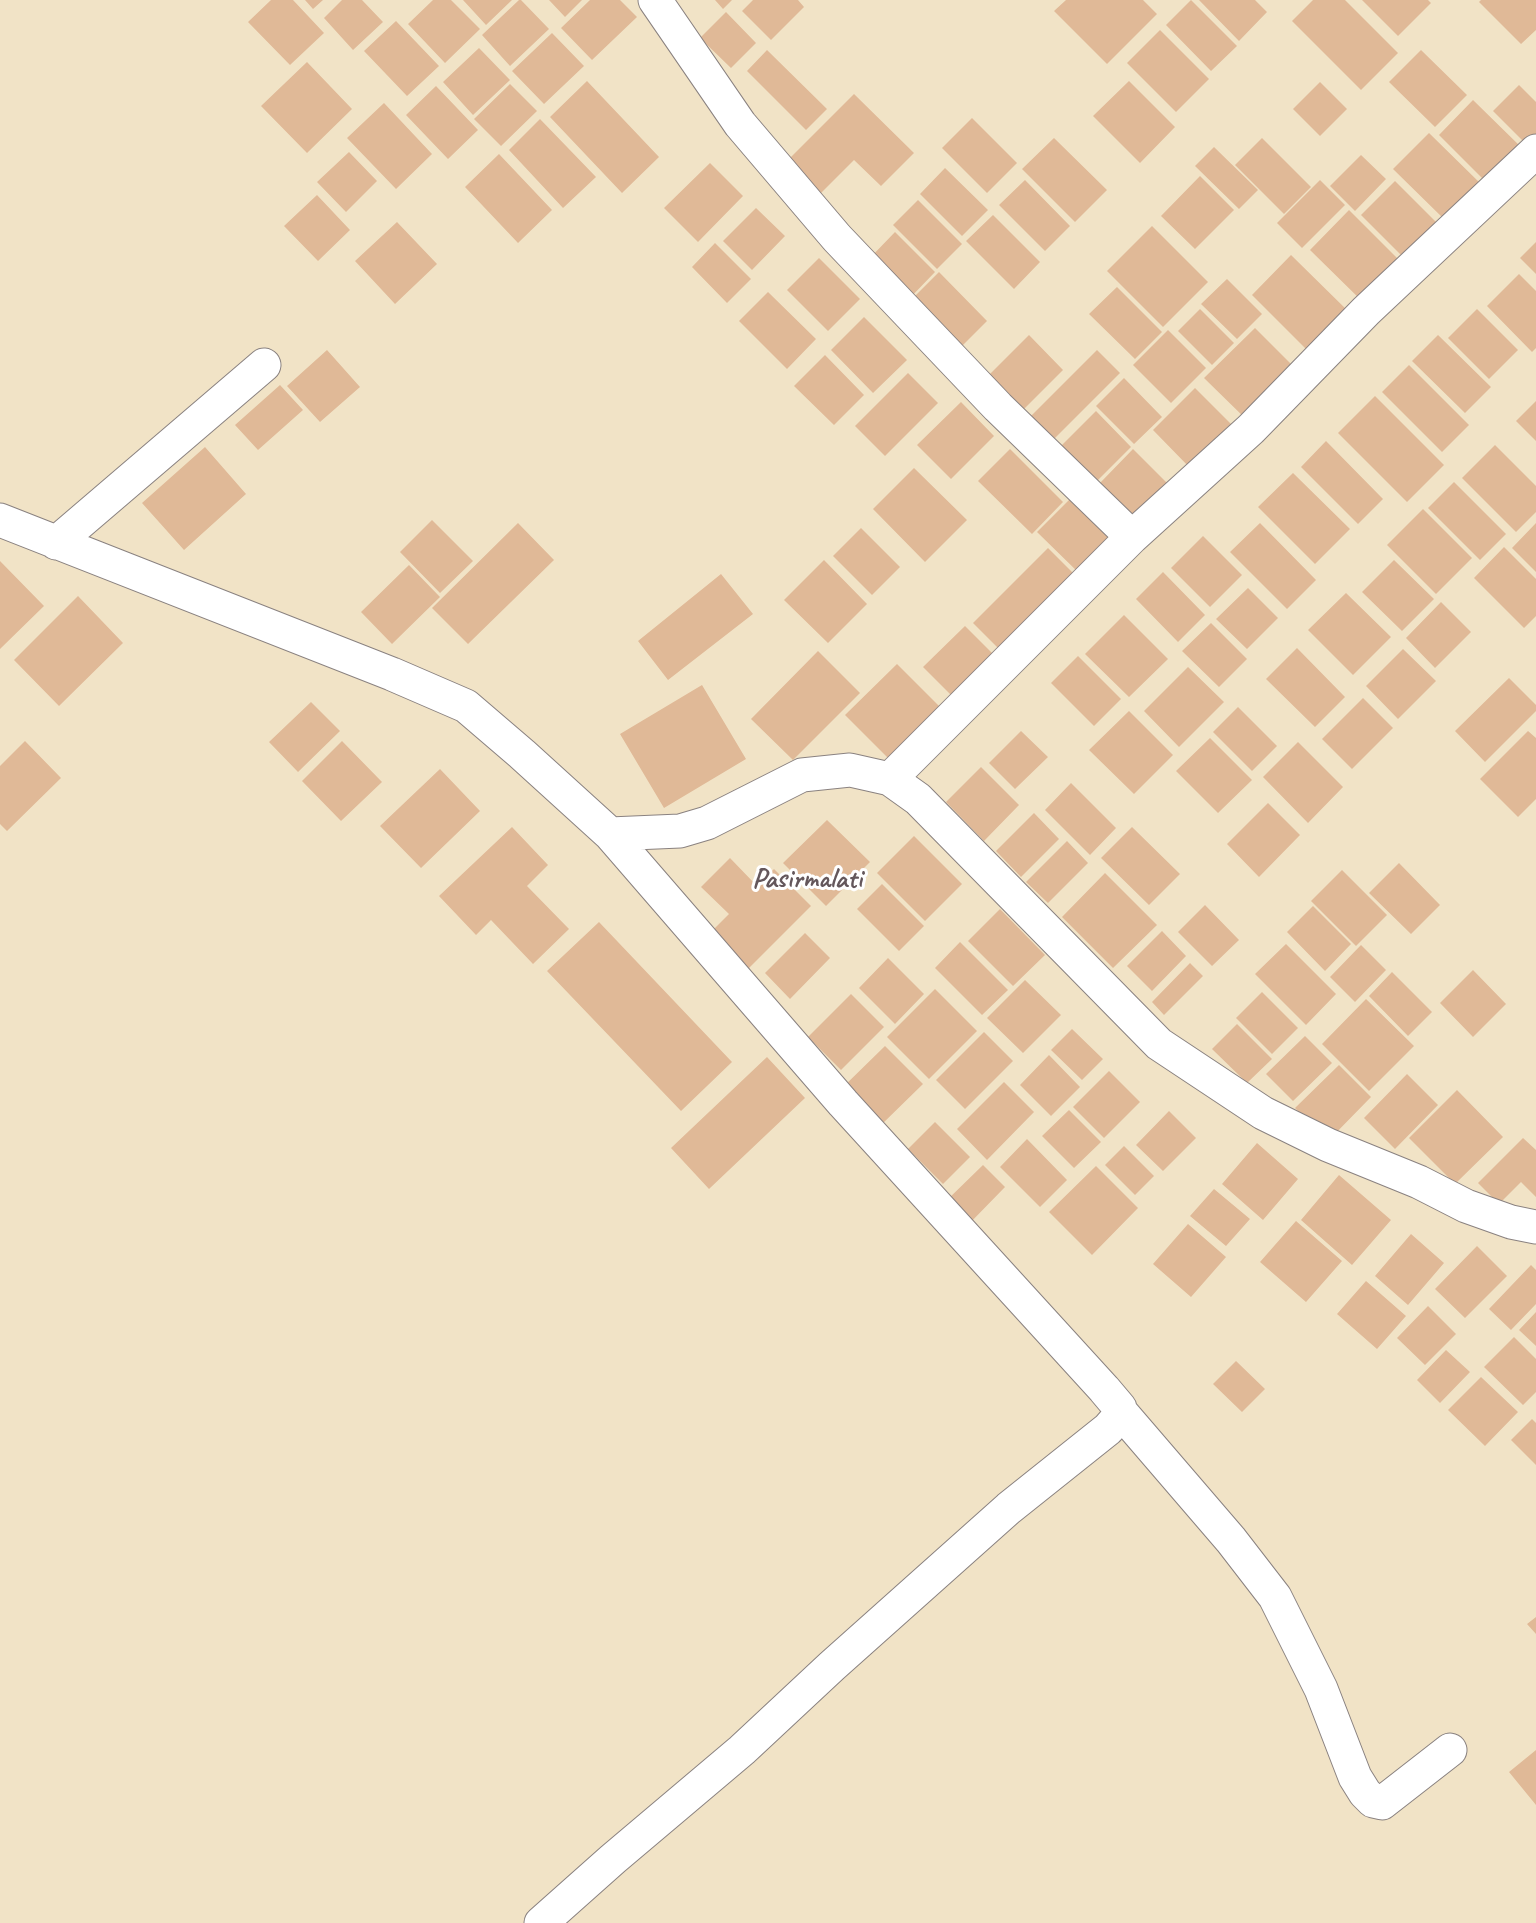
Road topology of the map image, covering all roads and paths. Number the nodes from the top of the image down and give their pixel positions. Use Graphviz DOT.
graph roads {
  1 [pos="655,0"];
  2 [pos="1536,151"];
  3 [pos="264,364"];
  4 [pos="0,520"];
  5 [pos="1132,537"];
  6 [pos="56,543"];
  7 [pos="890,779"];
  8 [pos="610,834"];
  9 [pos="1536,1227"];
  10 [pos="1121,1412"];
  11 [pos="1450,1750"];
  12 [pos="541,1923"];
  1 -- 5 [label="street"];
  2 -- 5 [label="street"];
  3 -- 6 [label="street"];
  4 -- 6 [label="street"];
  5 -- 7 [label="street"];
  6 -- 8 [label="street"];
  7 -- 8 [label="street"];
  7 -- 9 [label="street"];
  8 -- 10 [label="street"];
  10 -- 11 [label="street"];
  10 -- 12 [label="street"];
}
